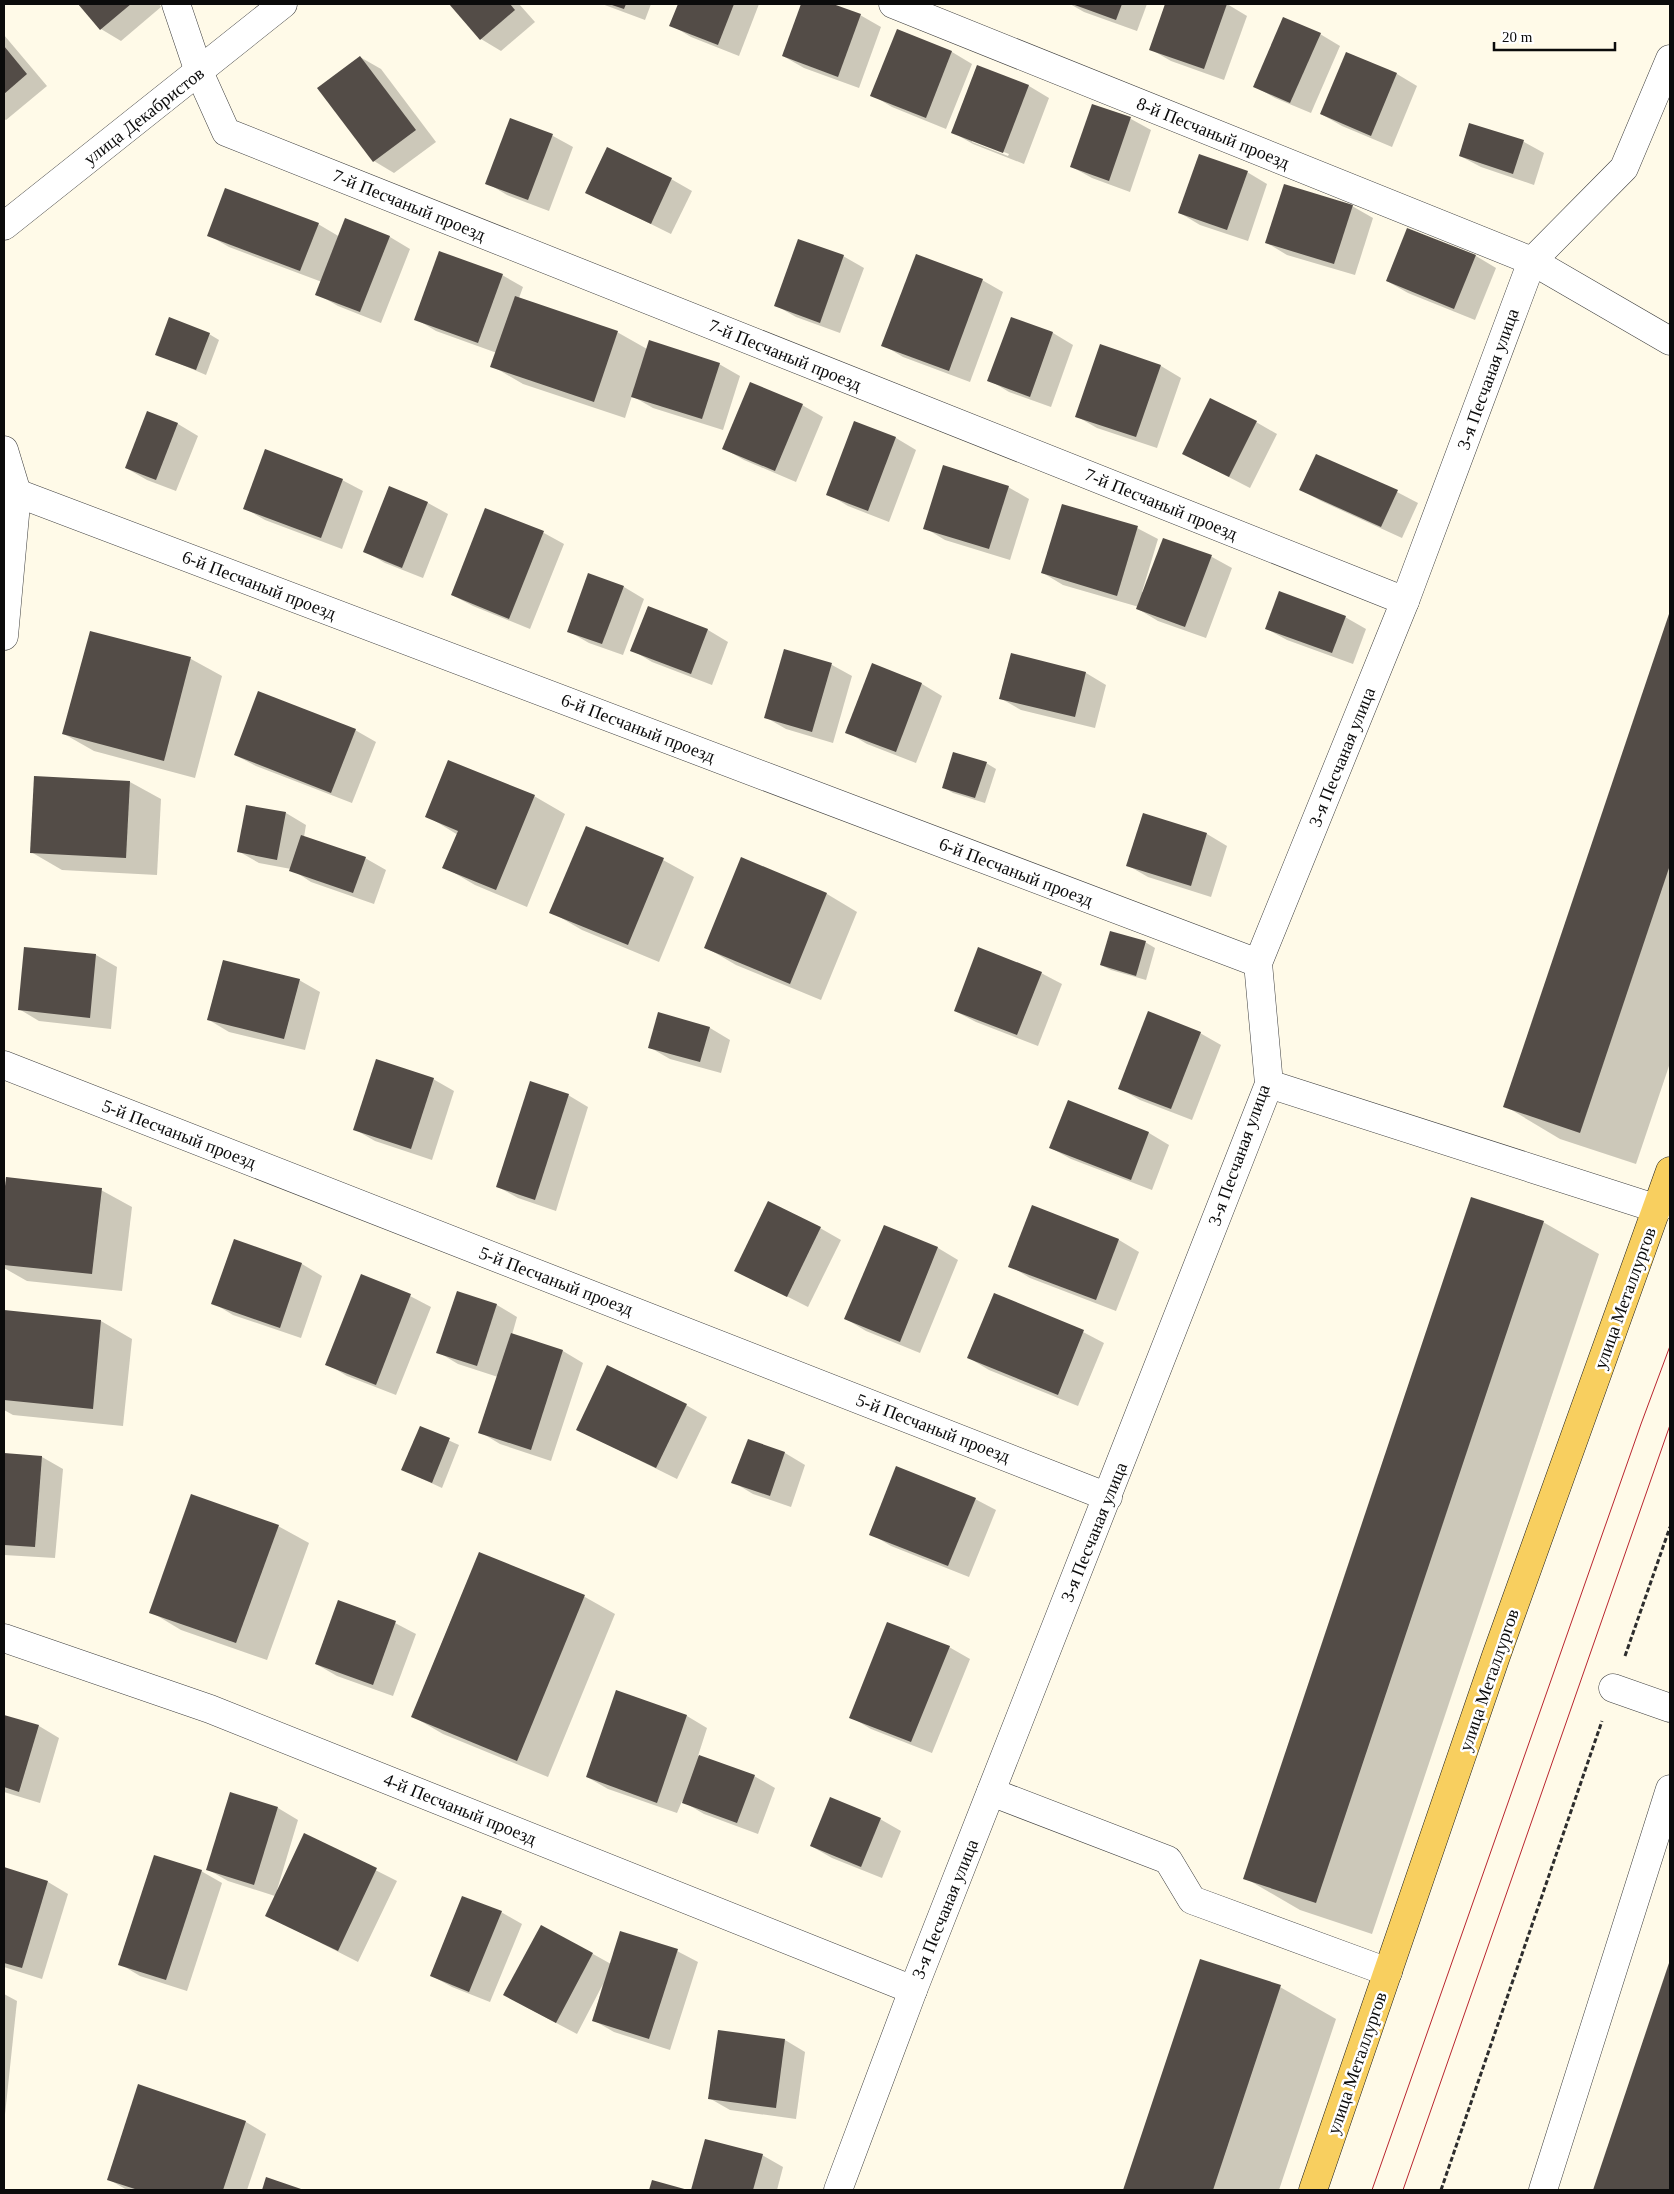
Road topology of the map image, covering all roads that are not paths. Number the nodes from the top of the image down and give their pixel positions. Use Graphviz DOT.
graph roads {
  1 [pos="176,4"];
  2 [pos="283,4"];
  3 [pos="893,4"];
  4 [pos="1670,59"];
  5 [pos="199,72"];
  6 [pos="4,226"];
  7 [pos="1532,262"];
  8 [pos="1670,341"];
  9 [pos="4,450"];
  10 [pos="17,494"];
  11 [pos="1405,602"];
  12 [pos="4,636"];
  13 [pos="1258,963"];
  14 [pos="4,1065"];
  15 [pos="1269,1084"];
  16 [pos="1670,1171"];
  17 [pos="1658,1208"];
  18 [pos="1108,1497"];
  19 [pos="4,1638"];
  20 [pos="1613,1688"];
  21 [pos="1670,1708"];
  22 [pos="1670,1789"];
  23 [pos="991,1792"];
  24 [pos="1388,1972"];
  25 [pos="913,1990"];
  26 [pos="838,2190"];
  27 [pos="1313,2190"];
  28 [pos="1543,2190"];
  1 -- 5 [label="street, 7-й Песчаный проезд"];
  2 -- 5 [label="street, улица Декабристов"];
  3 -- 7 [label="street, 8-й Песчаный проезд"];
  4 -- 7 [label="street, 3-я Песчаная улица"];
  5 -- 6 [label="street, улица Декабристов"];
  5 -- 11 [label="street, 7-й Песчаный проезд"];
  7 -- 8 [label="street, 8-й Песчаный проезд"];
  7 -- 11 [label="street, 3-я Песчаная улица"];
  9 -- 10 [label="street"];
  10 -- 12 [label="street"];
  10 -- 13 [label="street, 6-й Песчаный проезд"];
  11 -- 13 [label="street, 3-я Песчаная улица"];
  13 -- 15 [label="street, 3-я Песчаная улица"];
  14 -- 18 [label="street, 5-й Песчаный проезд"];
  15 -- 17 [label="street"];
  15 -- 18 [label="street, 3-я Песчаная улица"];
  16 -- 17 [label="main road, улица Металлургов"];
  17 -- 24 [label="main road, улица Металлургов"];
  18 -- 23 [label="street, 3-я Песчаная улица"];
  19 -- 25 [label="street, 4-й Песчаный проезд"];
  20 -- 21 [label="street"];
  22 -- 28 [label="street"];
  23 -- 24 [label="street"];
  23 -- 25 [label="street, 3-я Песчаная улица"];
  24 -- 27 [label="main road, улица Металлургов"];
  25 -- 26 [label="street, 3-я Песчаная улица"];
}
